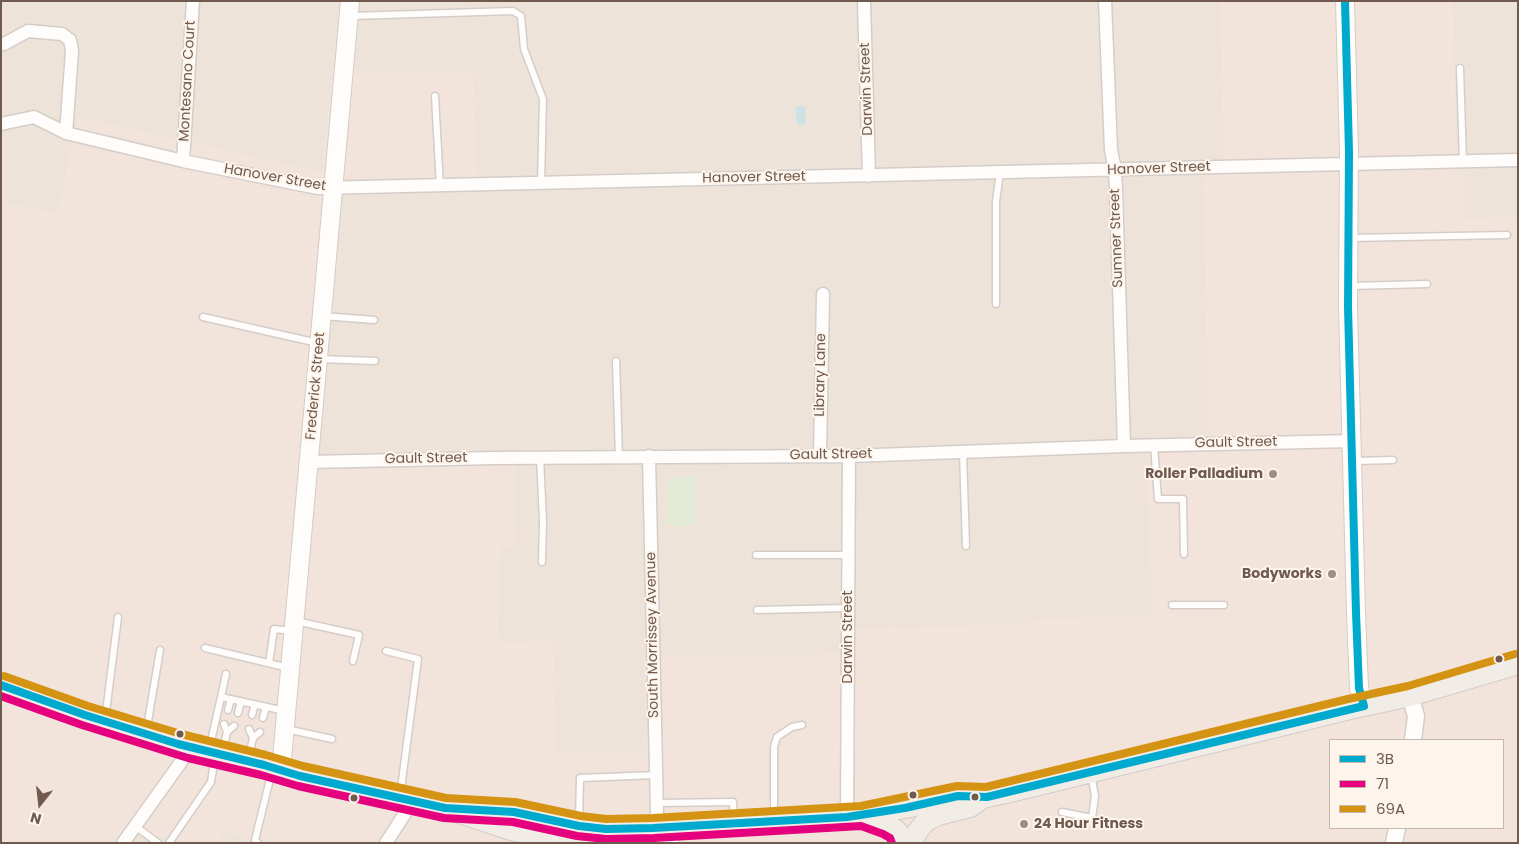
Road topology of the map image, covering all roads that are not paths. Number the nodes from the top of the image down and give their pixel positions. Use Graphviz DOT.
graph roads {
  1 [pos="193,1"];
  2 [pos="864,1"];
  3 [pos="1105,1"];
  4 [pos="1345,1"];
  5 [pos="350,8"];
  6 [pos="4,44"];
  7 [pos="1460,68"];
  8 [pos="435,96"];
  9 [pos="1,124"];
  10 [pos="66,133"];
  11 [pos="1518,160"];
  12 [pos="183,161"];
  13 [pos="1463,161"];
  14 [pos="1349,164"];
  15 [pos="1115,170"];
  16 [pos="1000,173"];
  17 [pos="869,176"];
  18 [pos="541,184"];
  19 [pos="440,186"];
  20 [pos="333,188"];
  21 [pos="1507,235"];
  22 [pos="1348,238"];
  23 [pos="1427,284"];
  24 [pos="1348,286"];
  25 [pos="822,294"];
  26 [pos="996,304"];
  27 [pos="322,316"];
  28 [pos="203,317"];
  29 [pos="374,320"];
  30 [pos="319,351"];
  31 [pos="375,361"];
  32 [pos="616,361"];
  33 [pos="1353,440"];
  34 [pos="1154,445"];
  35 [pos="1124,446"];
  36 [pos="963,452"];
  37 [pos="820,455"];
  38 [pos="649,456"];
  39 [pos="849,456"];
  40 [pos="540,457"];
  41 [pos="619,457"];
  42 [pos="1393,460"];
  43 [pos="1353,461"];
  44 [pos="309,462"];
  45 [pos="966,546"];
  46 [pos="1184,554"];
  47 [pos="756,555"];
  48 [pos="848,555"];
  49 [pos="542,562"];
  50 [pos="1172,605"];
  51 [pos="1224,605"];
  52 [pos="848,608"];
  53 [pos="757,610"];
  54 [pos="118,617"];
  55 [pos="294,626"];
  56 [pos="205,648"];
  57 [pos="160,650"];
  58 [pos="386,651"];
  59 [pos="353,661"];
  60 [pos="269,663"];
  61 [pos="1518,664"];
  62 [pos="290,668"];
  63 [pos="226,674"];
  64 [pos="1,684"];
  65 [pos="1410,696"];
  66 [pos="221,697"];
  67 [pos="231,699"];
  68 [pos="241,701"];
  69 [pos="255,704"];
  70 [pos="1364,706"];
  71 [pos="266,707"];
  72 [pos="228,710"];
  73 [pos="286,711"];
  74 [pos="238,713"];
  75 [pos="252,716"];
  76 [pos="263,718"];
  77 [pos="105,721"];
  78 [pos="224,724"];
  79 [pos="802,725"];
  80 [pos="234,726"];
  81 [pos="249,729"];
  82 [pos="285,729"];
  83 [pos="227,732"];
  84 [pos="260,732"];
  85 [pos="146,734"];
  86 [pos="253,738"];
  87 [pos="332,739"];
  88 [pos="1413,739"];
  89 [pos="209,752"];
  90 [pos="248,761"];
  91 [pos="277,769"];
  92 [pos="1090,772"];
  93 [pos="656,775"];
  94 [pos="988,797"];
  95 [pos="406,799"];
  96 [pos="1062,812"];
  97 [pos="854,816"];
  98 [pos="774,821"];
  99 [pos="734,823"];
  100 [pos="135,826"];
  101 [pos="659,826"];
  102 [pos="1397,829"];
  103 [pos="575,834"];
  104 [pos="124,843"];
  105 [pos="158,843"];
  106 [pos="169,843"];
  107 [pos="258,843"];
  108 [pos="386,843"];
  109 [pos="904,843"];
  110 [pos="912,843"];
  111 [pos="1394,843"];
  1 -- 12 [label="street, Montesano Court"];
  2 -- 17 [label="street, Darwin Street"];
  3 -- 15 [label="street, Sumner Street"];
  4 -- 14 [label="main road"];
  5 -- 18 [label="lane"];
  5 -- 20 [label="main road, Frederick Street"];
  6 -- 10 [label="street"];
  7 -- 13 [label="lane"];
  8 -- 19 [label="lane"];
  9 -- 10 [label="street, Hanover Street"];
  10 -- 12 [label="street, Hanover Street"];
  11 -- 13 [label="street, Hanover Street"];
  12 -- 20 [label="street, Hanover Street"];
  13 -- 14 [label="street, Hanover Street"];
  14 -- 15 [label="street, Hanover Street"];
  14 -- 22 [label="main road"];
  15 -- 16 [label="street, Hanover Street"];
  15 -- 35 [label="street, Sumner Street"];
  16 -- 17 [label="street, Hanover Street"];
  16 -- 26 [label="lane"];
  17 -- 18 [label="street, Hanover Street"];
  18 -- 19 [label="street, Hanover Street"];
  19 -- 20 [label="street, Hanover Street"];
  20 -- 27 [label="main road, Frederick Street"];
  21 -- 22 [label="lane"];
  22 -- 24 [label="main road"];
  23 -- 24 [label="lane"];
  24 -- 33 [label="main road"];
  25 -- 37 [label="street, Library Lane"];
  27 -- 29 [label="lane"];
  27 -- 30 [label="main road, Frederick Street"];
  28 -- 30 [label="lane"];
  30 -- 31 [label="lane"];
  30 -- 44 [label="main road, Frederick Street"];
  32 -- 41 [label="lane"];
  33 -- 34 [label="street, Gault Street"];
  33 -- 43 [label="main road"];
  34 -- 35 [label="street, Gault Street"];
  34 -- 46 [label="lane"];
  35 -- 36 [label="street, Gault Street"];
  36 -- 39 [label="street, Gault Street"];
  36 -- 45 [label="lane"];
  37 -- 38 [label="street, Gault Street"];
  37 -- 39 [label="street, Gault Street"];
  38 -- 41 [label="street, Gault Street"];
  38 -- 93 [label="street, South Morrissey Avenue"];
  39 -- 48 [label="street, Darwin Street"];
  40 -- 41 [label="street, Gault Street"];
  40 -- 44 [label="street, Gault Street"];
  40 -- 49 [label="lane"];
  42 -- 43 [label="lane"];
  43 -- 70 [label="main road"];
  44 -- 55 [label="main road, Frederick Street"];
  47 -- 48 [label="lane"];
  48 -- 52 [label="street, Darwin Street"];
  50 -- 51 [label="lane"];
  52 -- 53 [label="lane"];
  52 -- 97 [label="street, Darwin Street"];
  54 -- 77 [label="lane"];
  55 -- 59 [label="lane"];
  55 -- 60 [label="lane"];
  55 -- 62 [label="main road, Frederick Street"];
  56 -- 60 [label="lane"];
  57 -- 85 [label="lane"];
  58 -- 95 [label="lane"];
  60 -- 62 [label="lane"];
  61 -- 65 [label="main road"];
  62 -- 73 [label="main road, Frederick Street"];
  63 -- 66 [label="lane"];
  64 -- 77 [label="main road"];
  65 -- 70 [label="main road"];
  65 -- 88 [label="street"];
  66 -- 67 [label="lane"];
  66 -- 89 [label="lane"];
  67 -- 68 [label="lane"];
  67 -- 72 [label="lane"];
  68 -- 69 [label="lane"];
  68 -- 74 [label="lane"];
  69 -- 71 [label="lane"];
  69 -- 75 [label="lane"];
  70 -- 92 [label="main road"];
  71 -- 73 [label="lane"];
  71 -- 76 [label="lane"];
  73 -- 82 [label="main road, Frederick Street"];
  77 -- 85 [label="main road"];
  78 -- 83 [label="lane"];
  79 -- 98 [label="lane"];
  80 -- 83 [label="lane"];
  81 -- 86 [label="lane"];
  82 -- 87 [label="lane"];
  82 -- 91 [label="main road, Frederick Street"];
  83 -- 89 [label="lane"];
  84 -- 86 [label="lane"];
  85 -- 89 [label="main road"];
  86 -- 90 [label="lane"];
  89 -- 90 [label="main road"];
  89 -- 100 [label="street"];
  89 -- 106 [label="lane"];
  90 -- 91 [label="main road"];
  91 -- 95 [label="main road"];
  91 -- 107 [label="lane"];
  92 -- 94 [label="main road"];
  92 -- 96 [label="lane"];
  93 -- 101 [label="street, South Morrissey Avenue"];
  93 -- 103 [label="lane"];
  94 -- 97 [label="main road"];
  94 -- 110 [label="main road"];
  95 -- 103 [label="main road"];
  95 -- 108 [label="street"];
  97 -- 98 [label="main road"];
  97 -- 109 [label="main road"];
  98 -- 99 [label="main road"];
  99 -- 101 [label="main road"];
  99 -- 101 [label="lane"];
  100 -- 104 [label="street"];
  100 -- 105 [label="lane"];
  101 -- 103 [label="main road"];
  102 -- 111 [label="street"];
}
